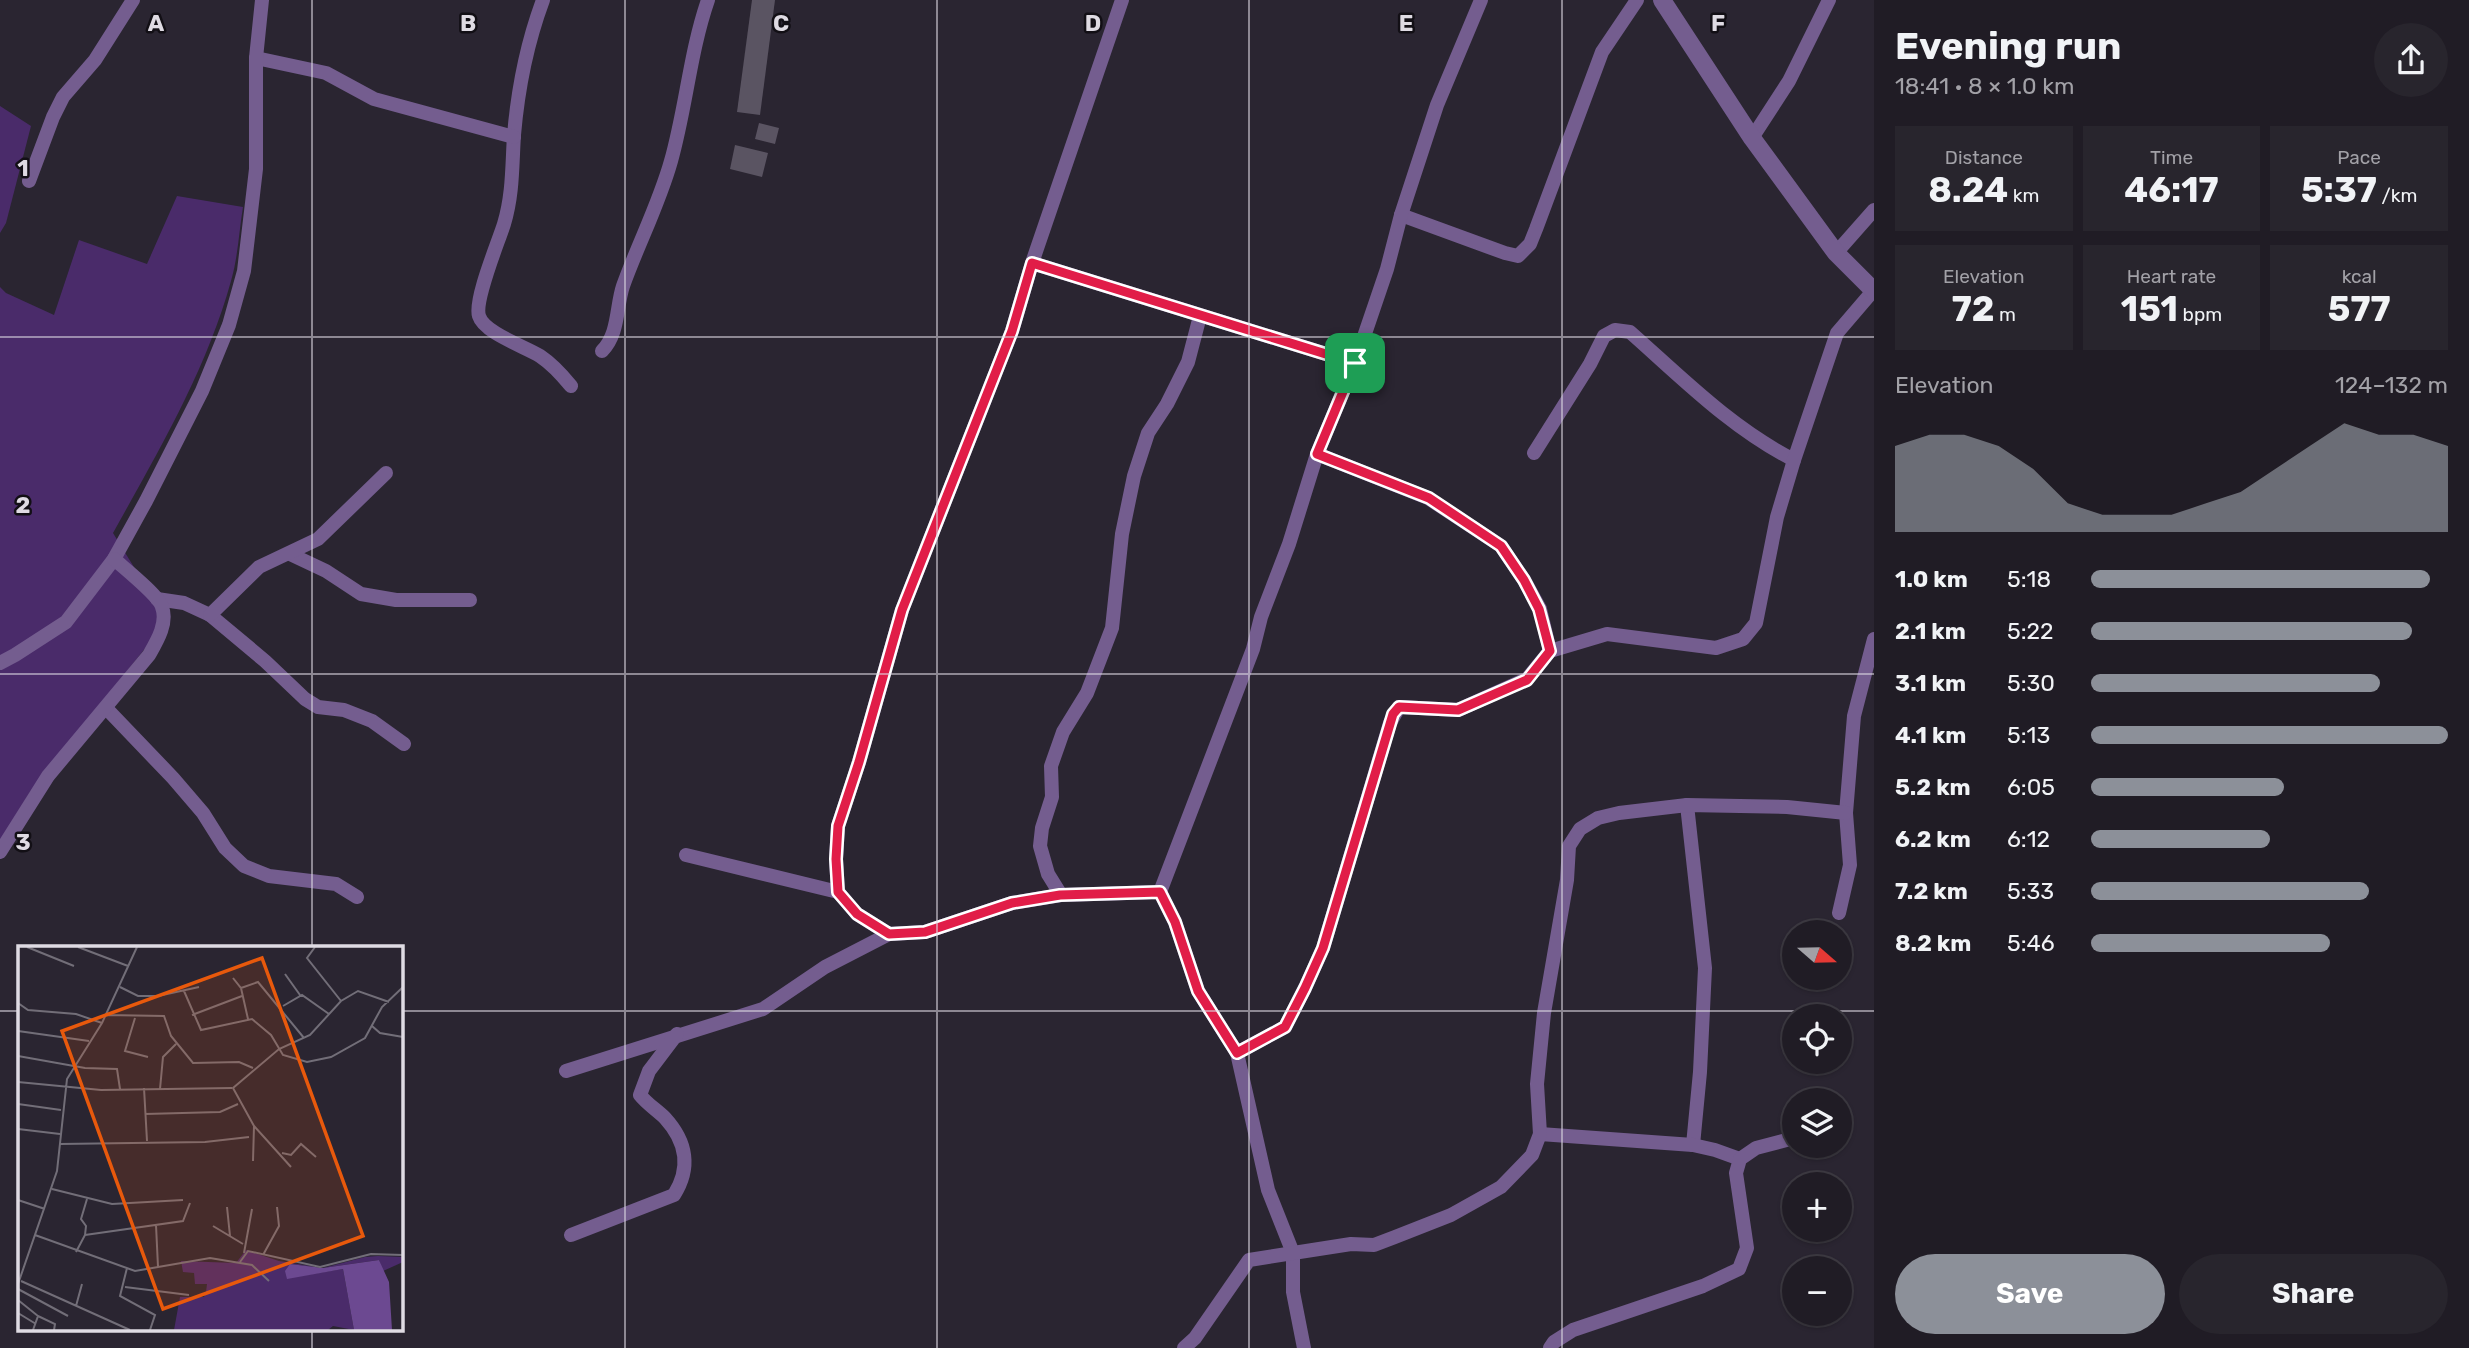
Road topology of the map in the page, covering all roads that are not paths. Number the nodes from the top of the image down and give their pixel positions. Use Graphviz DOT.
graph roads {
  1 [pos="133,0"];
  2 [pos="262,0"];
  3 [pos="543,0"];
  4 [pos="708,0"];
  5 [pos="1122,0"];
  6 [pos="1481,0"];
  7 [pos="1637,0"];
  8 [pos="1662,0"];
  9 [pos="1829,0"];
  10 [pos="257,58"];
  11 [pos="514,137"];
  12 [pos="1752,138"];
  13 [pos="29,181"];
  14 [pos="1874,210"];
  15 [pos="1401,215"];
  16 [pos="1836,253"];
  17 [pos="1032,263"];
  18 [pos="1874,291"];
  19 [pos="1200,316"];
  20 [pos="602,351"];
  21 [pos="1355,363"];
  22 [pos="571,386"];
  23 [pos="1534,453"];
  24 [pos="1317,454"];
  25 [pos="1794,460"];
  26 [pos="386,473"];
  27 [pos="290,554"];
  28 [pos="114,559"];
  29 [pos="157,599"];
  30 [pos="470,600"];
  31 [pos="210,615"];
  32 [pos="1874,639"];
  33 [pos="1550,651"];
  34 [pos="0,663"];
  35 [pos="106,708"];
  36 [pos="404,744"];
  37 [pos="1687,805"];
  38 [pos="1846,814"];
  39 [pos="0,852"];
  40 [pos="686,855"];
  41 [pos="838,892"];
  42 [pos="1160,892"];
  43 [pos="1060,895"];
  44 [pos="357,898"];
  45 [pos="1839,913"];
  46 [pos="889,934"];
  47 [pos="677,1034"];
  48 [pos="1237,1053"];
  49 [pos="566,1071"];
  50 [pos="1540,1135"];
  51 [pos="1782,1141"];
  52 [pos="1693,1145"];
  53 [pos="1740,1159"];
  54 [pos="571,1235"];
  55 [pos="1293,1253"];
  56 [pos="1184,1348"];
  57 [pos="1304,1348"];
  58 [pos="1550,1348"];
  1 -- 13 [label="street"];
  2 -- 10 [label="street"];
  3 -- 11 [label="street"];
  4 -- 20 [label="street"];
  5 -- 17 [label="street"];
  6 -- 15 [label="street"];
  7 -- 15 [label="street"];
  8 -- 12 [label="street"];
  9 -- 12 [label="street"];
  10 -- 11 [label="street"];
  10 -- 28 [label="street"];
  11 -- 22 [label="street"];
  12 -- 16 [label="street"];
  14 -- 16 [label="street"];
  15 -- 21 [label="street"];
  16 -- 18 [label="street"];
  17 -- 19 [label="street"];
  17 -- 41 [label="street"];
  18 -- 25 [label="street"];
  19 -- 21 [label="street"];
  19 -- 43 [label="street"];
  21 -- 24 [label="street"];
  23 -- 25 [label="street"];
  24 -- 33 [label="street"];
  24 -- 42 [label="street"];
  25 -- 33 [label="street"];
  26 -- 27 [label="street"];
  27 -- 30 [label="street"];
  27 -- 31 [label="street"];
  28 -- 29 [label="street"];
  28 -- 34 [label="street"];
  29 -- 31 [label="street"];
  29 -- 35 [label="street"];
  31 -- 36 [label="street"];
  32 -- 38 [label="street"];
  33 -- 48 [label="street"];
  35 -- 39 [label="street"];
  35 -- 44 [label="street"];
  37 -- 38 [label="street"];
  37 -- 50 [label="street"];
  37 -- 52 [label="street"];
  38 -- 45 [label="street"];
  40 -- 41 [label="street"];
  41 -- 46 [label="street"];
  42 -- 43 [label="street"];
  42 -- 48 [label="street"];
  43 -- 46 [label="street"];
  46 -- 47 [label="street"];
  47 -- 49 [label="street"];
  47 -- 54 [label="street"];
  48 -- 55 [label="street"];
  50 -- 52 [label="street"];
  50 -- 55 [label="street"];
  51 -- 53 [label="street"];
  52 -- 53 [label="street"];
  53 -- 58 [label="street"];
  55 -- 56 [label="street"];
  55 -- 57 [label="street"];
}
